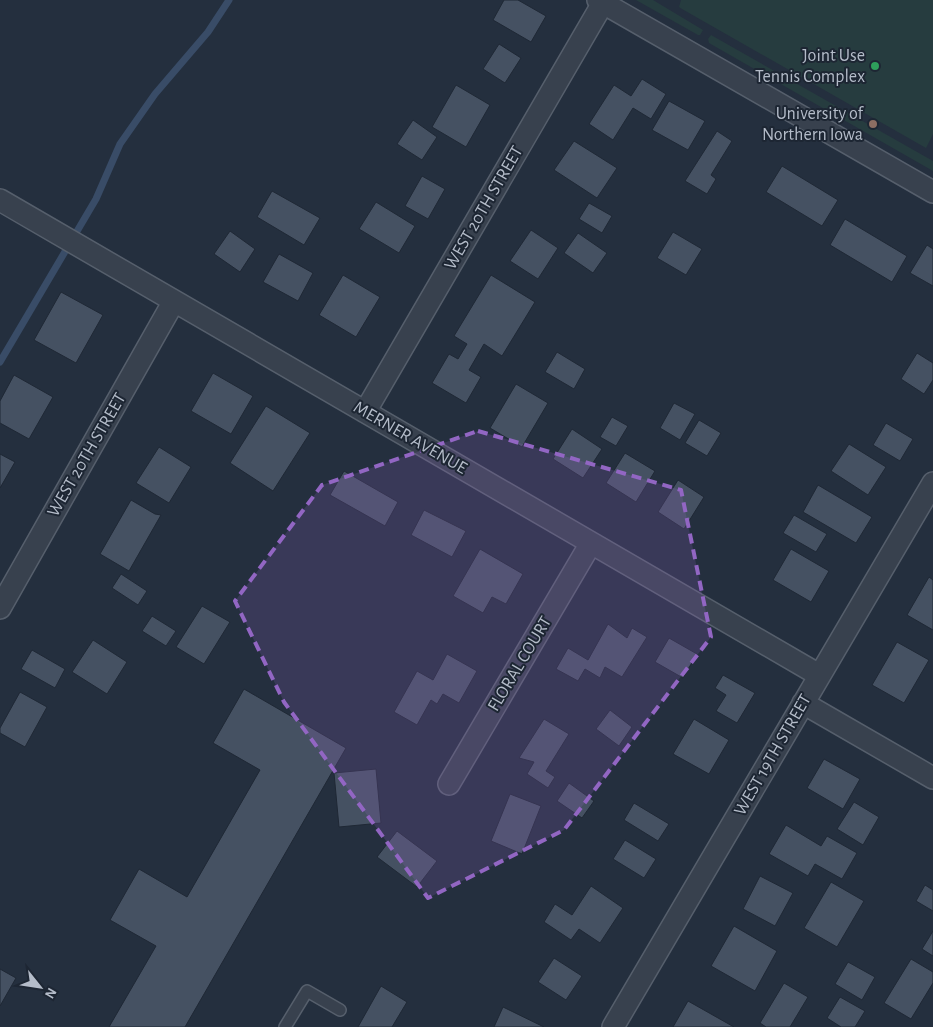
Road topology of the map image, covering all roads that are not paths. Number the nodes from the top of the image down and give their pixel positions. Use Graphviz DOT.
graph roads {
  1 [pos="601,1"];
  2 [pos="933,192"];
  3 [pos="0,200"];
  4 [pos="174,302"];
  5 [pos="365,412"];
  6 [pos="933,483"];
  7 [pos="591,543"];
  8 [pos="0,608"];
  9 [pos="819,675"];
  10 [pos="803,703"];
  11 [pos="933,778"];
  12 [pos="449,784"];
  13 [pos="340,1010"];
  14 [pos="285,1027"];
  15 [pos="613,1027"];
  1 -- 2 [label="street"];
  1 -- 5 [label="street, WEST 20TH STREET"];
  3 -- 4 [label="street, MERNER AVENUE"];
  4 -- 5 [label="street, MERNER AVENUE"];
  4 -- 8 [label="street, WEST 20TH STREET"];
  5 -- 7 [label="street, MERNER AVENUE"];
  6 -- 9 [label="street, WEST 19TH STREET"];
  7 -- 9 [label="street, MERNER AVENUE"];
  7 -- 12 [label="street, FLORAL COURT"];
  9 -- 10 [label="street, WEST 19TH STREET"];
  10 -- 11 [label="street"];
  10 -- 15 [label="street, WEST 19TH STREET"];
  13 -- 14 [label="lane"];
}
